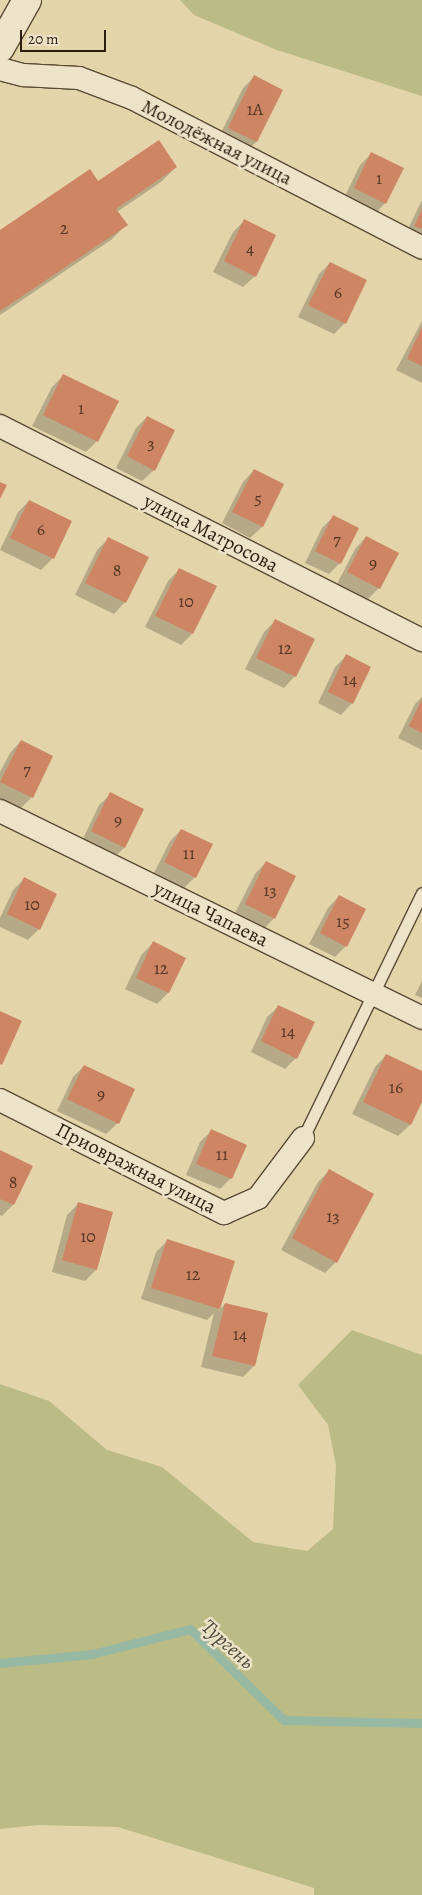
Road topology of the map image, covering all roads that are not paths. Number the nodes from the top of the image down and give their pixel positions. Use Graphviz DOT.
graph roads {
  1 [pos="28,2"];
  2 [pos="0,48"];
  3 [pos="0,68"];
  4 [pos="422,248"];
  5 [pos="0,426"];
  6 [pos="422,640"];
  7 [pos="0,811"];
  8 [pos="422,893"];
  9 [pos="372,993"];
  10 [pos="422,1018"];
  11 [pos="0,1100"];
  12 [pos="303,1138"];
  1 -- 2 [label="street"];
  3 -- 4 [label="street, Молодёжная улица"];
  5 -- 6 [label="street, улица Матросова"];
  7 -- 9 [label="street, улица Чапаева"];
  8 -- 9 [label="lane"];
  9 -- 10 [label="street, улица Чапаева"];
  9 -- 12 [label="lane"];
  11 -- 12 [label="street, Приовражная улица"];
}
